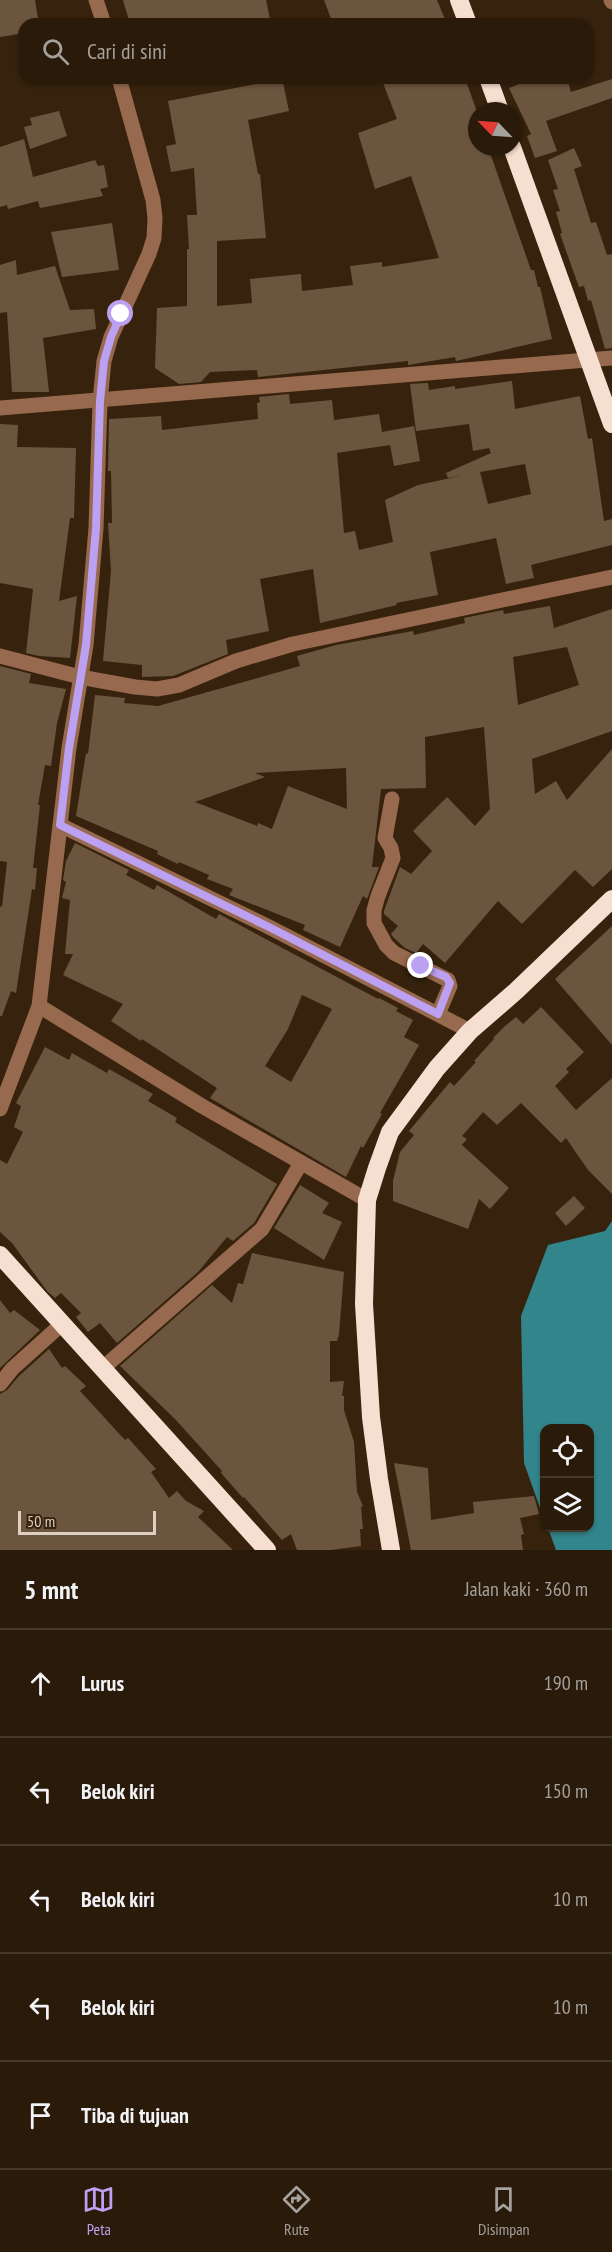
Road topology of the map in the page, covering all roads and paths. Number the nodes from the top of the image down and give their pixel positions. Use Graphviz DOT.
graph roads {
  1 [pos="96,0"];
  2 [pos="459,0"];
  3 [pos="102,18"];
  4 [pos="466,18"];
  5 [pos="121,84"];
  6 [pos="490,84"];
  7 [pos="497,102"];
  8 [pos="515,156"];
  9 [pos="612,357"];
  10 [pos="588,360"];
  11 [pos="100,401"];
  12 [pos="0,408"];
  13 [pos="612,424"];
  14 [pos="612,577"];
  15 [pos="0,656"];
  16 [pos="80,677"];
  17 [pos="392,799"];
  18 [pos="60,825"];
  19 [pos="612,899"];
  20 [pos="39,1006"];
  21 [pos="438,1014"];
  22 [pos="470,1031"];
  23 [pos="0,1109"];
  24 [pos="301,1163"];
  25 [pos="368,1200"];
  26 [pos="0,1255"];
  27 [pos="63,1323"];
  28 [pos="103,1368"];
  29 [pos="0,1384"];
  30 [pos="267,1550"];
  31 [pos="391,1550"];
  1 -- 3 [label="street"];
  2 -- 4 [label="highway"];
  5 -- 11 [label="street"];
  6 -- 7 [label="highway"];
  8 -- 10 [label="highway"];
  9 -- 10 [label="street"];
  10 -- 11 [label="street"];
  10 -- 13 [label="highway"];
  11 -- 12 [label="street"];
  11 -- 16 [label="street"];
  14 -- 16 [label="street"];
  15 -- 16 [label="street"];
  16 -- 18 [label="street"];
  17 -- 21 [label="street"];
  18 -- 20 [label="street"];
  18 -- 21 [label="street"];
  19 -- 22 [label="highway"];
  20 -- 23 [label="street"];
  20 -- 24 [label="street"];
  21 -- 22 [label="street"];
  22 -- 25 [label="highway"];
  24 -- 25 [label="street"];
  24 -- 28 [label="street"];
  25 -- 31 [label="highway"];
  26 -- 27 [label="highway"];
  27 -- 28 [label="highway"];
  27 -- 29 [label="street"];
  28 -- 30 [label="highway"];
}
